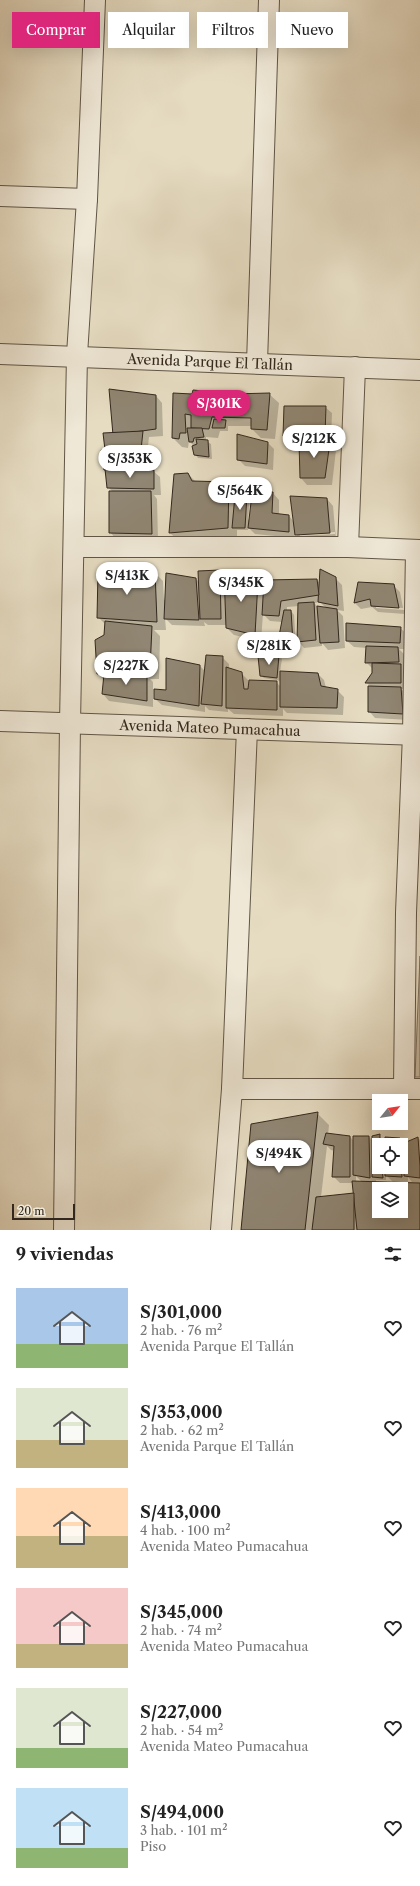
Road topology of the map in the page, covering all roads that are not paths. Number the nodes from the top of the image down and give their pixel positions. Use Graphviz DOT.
graph roads {
  1 [pos="95,0"];
  2 [pos="269,0"];
  3 [pos="0,196"];
  4 [pos="87,199"];
  5 [pos="0,354"];
  6 [pos="77,355"];
  7 [pos="256,363"];
  8 [pos="355,367"];
  9 [pos="420,370"];
  10 [pos="348,547"];
  11 [pos="74,548"];
  12 [pos="418,550"];
  13 [pos="0,721"];
  14 [pos="70,723"];
  15 [pos="247,729"];
  16 [pos="416,734"];
  17 [pos="413,913"];
  18 [pos="412,1088"];
  19 [pos="232,1089"];
  20 [pos="64,1230"];
  21 [pos="221,1230"];
  1 -- 4 [label="street"];
  2 -- 7 [label="street"];
  3 -- 4 [label="street"];
  4 -- 6 [label="street"];
  5 -- 6 [label="street, Avenida Parque El Tallán"];
  6 -- 7 [label="street, Avenida Parque El Tallán"];
  6 -- 11 [label="street"];
  7 -- 8 [label="street, Avenida Parque El Tallán"];
  8 -- 9 [label="street, Avenida Parque El Tallán"];
  8 -- 10 [label="street"];
  10 -- 11 [label="street"];
  10 -- 12 [label="street"];
  11 -- 14 [label="street"];
  12 -- 16 [label="street"];
  13 -- 14 [label="street, Avenida Mateo Pumacahua"];
  14 -- 15 [label="street, Avenida Mateo Pumacahua"];
  14 -- 20 [label="street"];
  15 -- 16 [label="street, Avenida Mateo Pumacahua"];
  15 -- 19 [label="street"];
  16 -- 17 [label="street"];
  17 -- 18 [label="street"];
  18 -- 19 [label="street"];
  19 -- 21 [label="street"];
}
